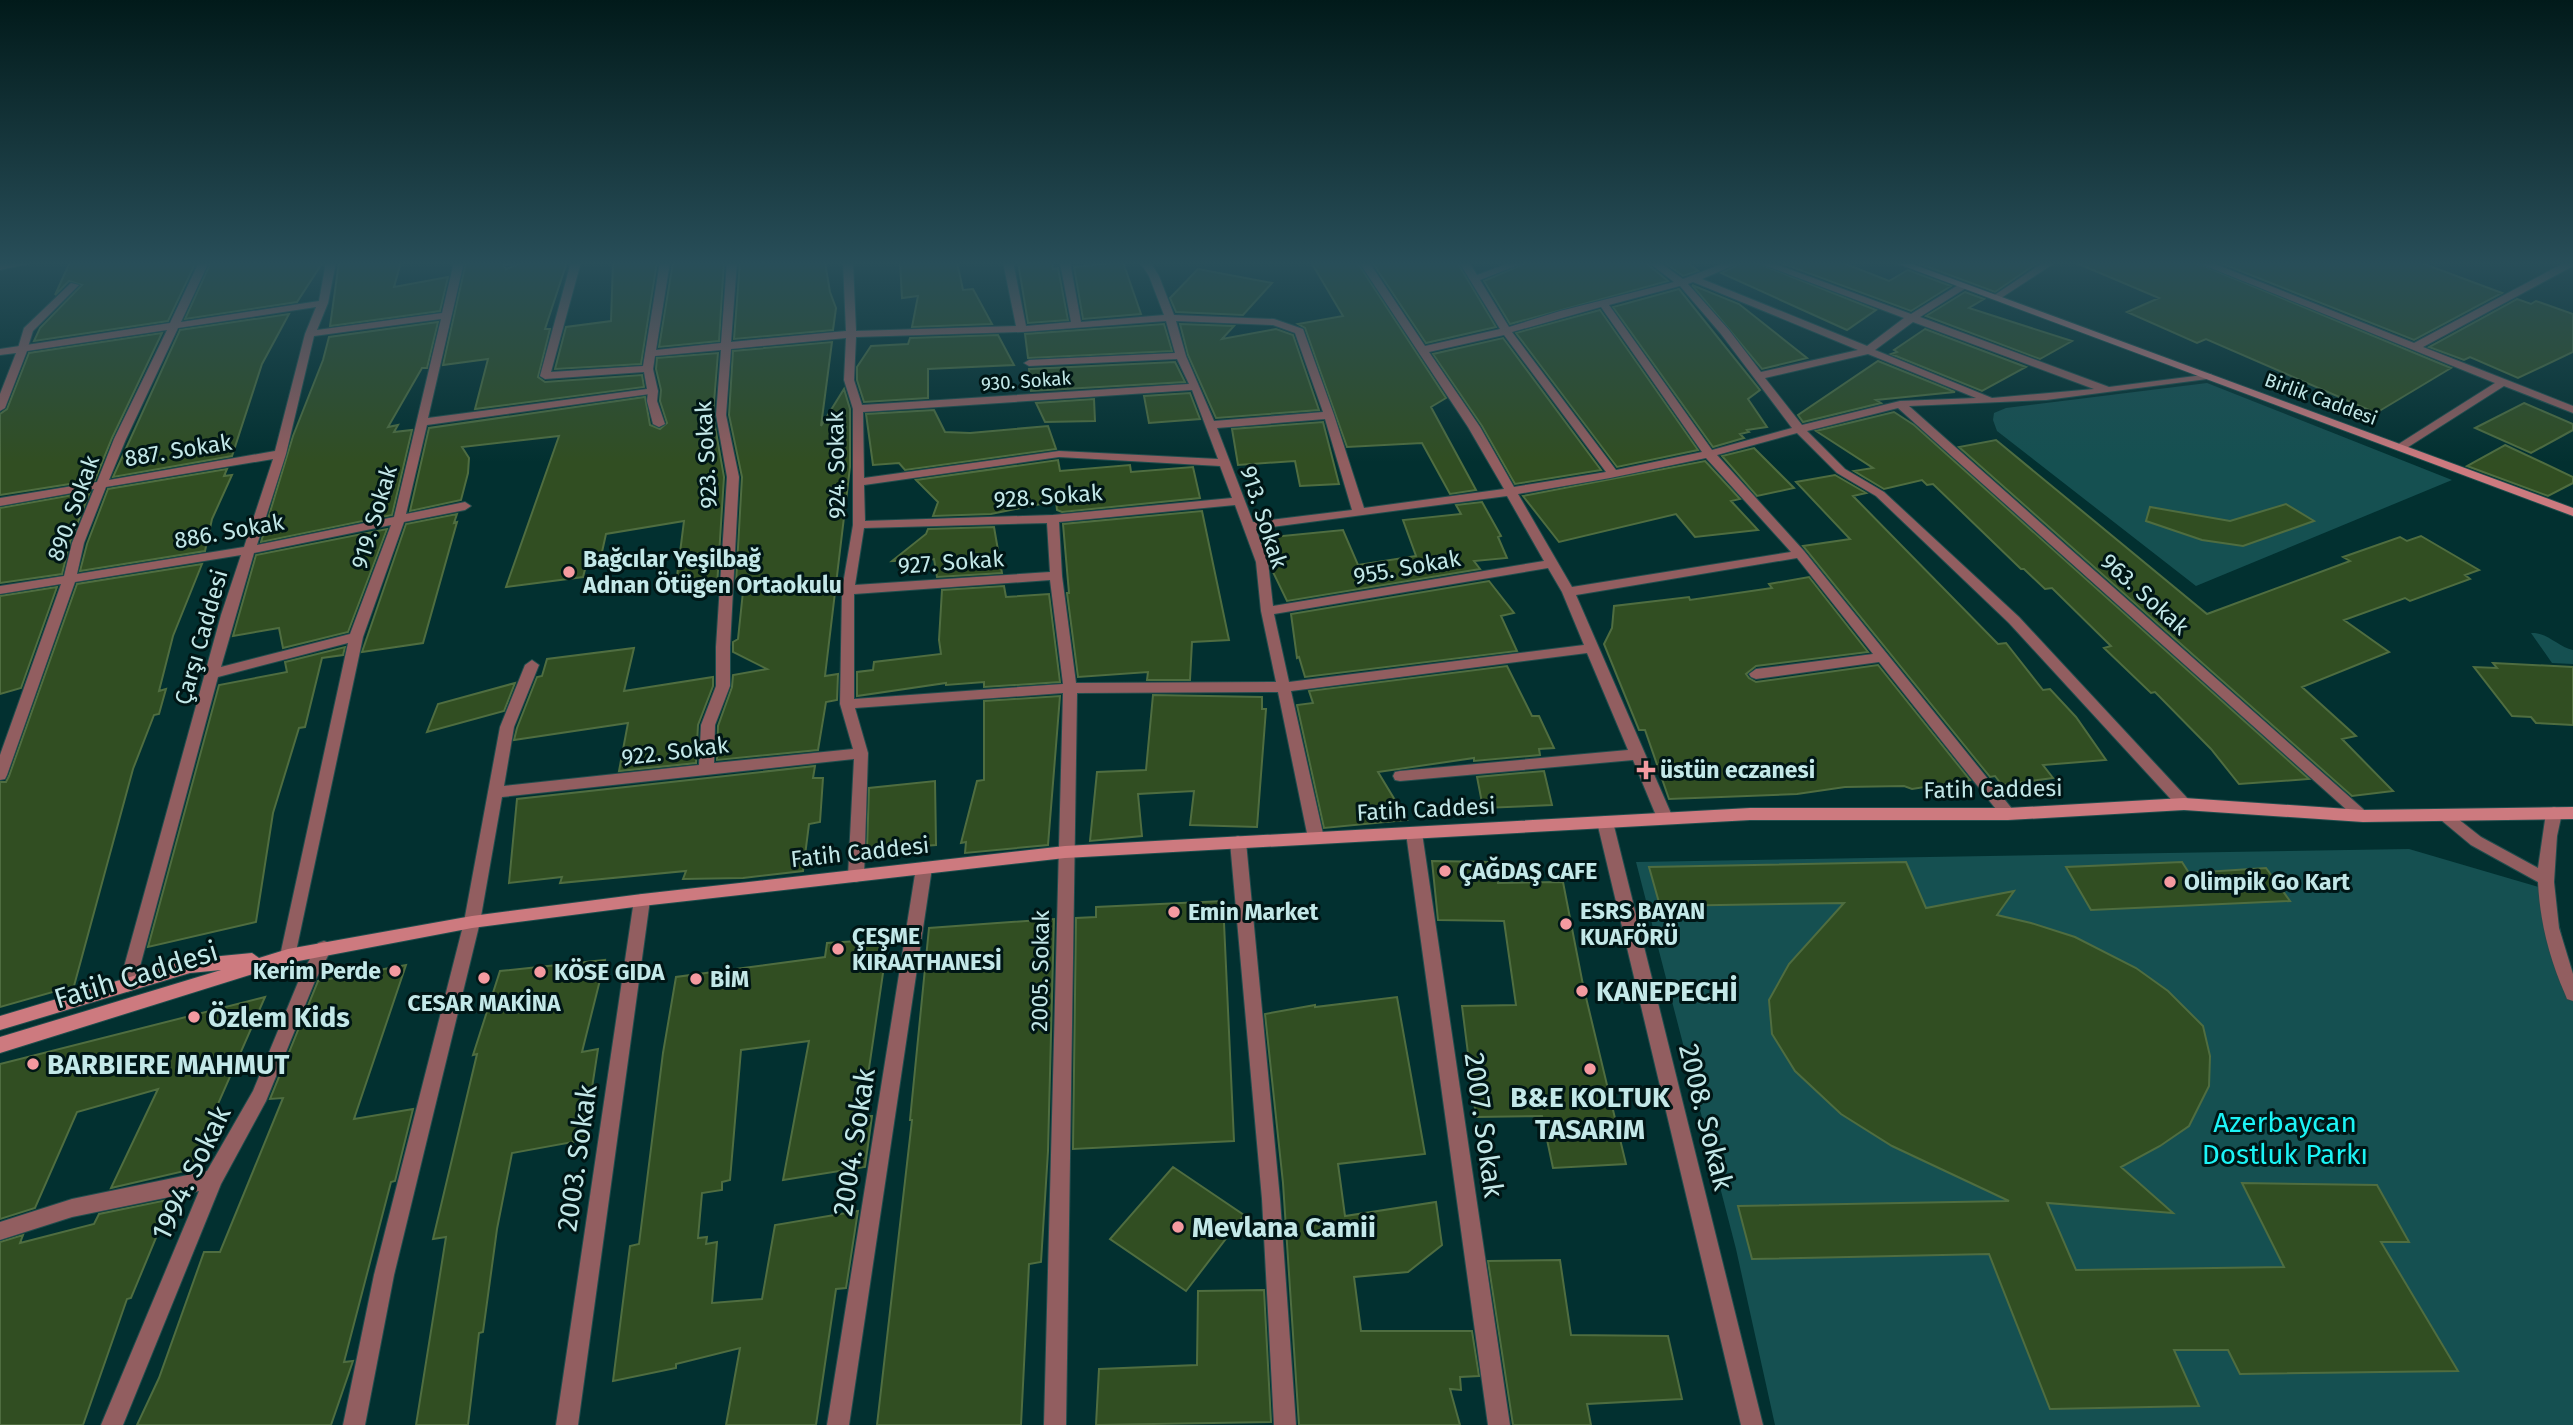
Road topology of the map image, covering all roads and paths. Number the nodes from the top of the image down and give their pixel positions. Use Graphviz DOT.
graph roads {
  1 [pos="30,328"];
  2 [pos="151,328"];
  3 [pos="172,328"];
  4 [pos="312,328"];
  5 [pos="352,328"];
  6 [pos="443,328"];
  7 [pos="558,328"];
  8 [pos="656,328"];
  9 [pos="728,328"];
  10 [pos="851,328"];
  11 [pos="1027,328"];
  12 [pos="1173,328"];
  13 [pos="1292,328"];
  14 [pos="1407,328"];
  15 [pos="1515,328"];
  16 [pos="1622,328"];
  17 [pos="1722,328"];
  18 [pos="1813,328"];
  19 [pos="1897,328"];
  20 [pos="1937,328"];
  21 [pos="2078,328"];
  22 [pos="2370,328"];
  23 [pos="2447,328"];
  24 [pos="1022,329"];
  25 [pos="1506,331"];
  26 [pos="310,334"];
  27 [pos="851,334"];
  28 [pos="727,345"];
  29 [pos="2414,346"];
  30 [pos="23,348"];
  31 [pos="1422,351"];
  32 [pos="1867,351"];
  33 [pos="0,352"];
  34 [pos="653,353"];
  35 [pos="1181,356"];
  36 [pos="1029,363"];
  37 [pos="649,369"];
  38 [pos="1758,376"];
  39 [pos="2207,376"];
  40 [pos="2502,383"];
  41 [pos="1196,387"];
  42 [pos="2109,390"];
  43 [pos="653,391"];
  44 [pos="1993,401"];
  45 [pos="1900,404"];
  46 [pos="0,408"];
  47 [pos="858,409"];
  48 [pos="2573,410"];
  49 [pos="1329,415"];
  50 [pos="422,422"];
  51 [pos="659,424"];
  52 [pos="1210,425"];
  53 [pos="1798,429"];
  54 [pos="2401,447"];
  55 [pos="280,454"];
  56 [pos="1709,454"];
  57 [pos="1224,463"];
  58 [pos="1613,474"];
  59 [pos="858,482"];
  60 [pos="104,484"];
  61 [pos="1512,491"];
  62 [pos="1239,501"];
  63 [pos="0,502"];
  64 [pos="465,506"];
  65 [pos="2573,511"];
  66 [pos="1359,512"];
  67 [pos="1054,519"];
  68 [pos="399,520"];
  69 [pos="859,526"];
  70 [pos="1248,526"];
  71 [pos="249,550"];
  72 [pos="1800,554"];
  73 [pos="1553,563"];
  74 [pos="1056,576"];
  75 [pos="69,579"];
  76 [pos="0,590"];
  77 [pos="848,590"];
  78 [pos="1568,592"];
  79 [pos="1267,611"];
  80 [pos="356,637"];
  81 [pos="1592,648"];
  82 [pos="1881,657"];
  83 [pos="533,665"];
  84 [pos="212,674"];
  85 [pos="1755,674"];
  86 [pos="1285,687"];
  87 [pos="1070,688"];
  88 [pos="847,704"];
  89 [pos="860,752"];
  90 [pos="1637,754"];
  91 [pos="706,769"];
  92 [pos="0,775"];
  93 [pos="1399,776"];
  94 [pos="495,792"];
  95 [pos="2185,804"];
  96 [pos="2554,813"];
  97 [pos="2573,813"];
  98 [pos="2008,814"];
  99 [pos="2443,815"];
  100 [pos="2363,816"];
  101 [pos="1665,818"];
  102 [pos="1605,822"];
  103 [pos="1414,833"];
  104 [pos="1316,838"];
  105 [pos="1238,842"];
  106 [pos="1065,852"];
  107 [pos="925,868"];
  108 [pos="856,876"];
  109 [pos="2544,878"];
  110 [pos="642,900"];
  111 [pos="472,922"];
  112 [pos="324,948"];
  113 [pos="288,956"];
  114 [pos="127,985"];
  115 [pos="2573,994"];
  116 [pos="0,1023"];
  117 [pos="0,1045"];
  118 [pos="213,1178"];
  119 [pos="0,1231"];
  120 [pos="112,1425"];
  121 [pos="354,1425"];
  122 [pos="567,1425"];
  123 [pos="838,1425"];
  124 [pos="1055,1425"];
  125 [pos="1285,1425"];
  126 [pos="1499,1425"];
  127 [pos="1752,1425"];
  1 -- 30 [label="street"];
  2 -- 30 [label="street"];
  3 -- 60 [label="street, 890. Sokak"];
  4 -- 26 [label="street, Çarşı Caddesi"];
  5 -- 26 [label="street"];
  6 -- 50 [label="street, 919. Sokak"];
  7 -- 37 [label="street"];
  8 -- 34 [label="street"];
  9 -- 28 [label="street, 923. Sokak"];
  10 -- 27 [label="street, 924. Sokak"];
  11 -- 24 [label="street"];
  12 -- 35 [label="street, 913. Sokak"];
  13 -- 49 [label="street"];
  14 -- 31 [label="street"];
  15 -- 25 [label="street"];
  16 -- 56 [label="street"];
  17 -- 38 [label="street"];
  18 -- 32 [label="street"];
  19 -- 32 [label="street"];
  20 -- 42 [label="street"];
  21 -- 39 [label="main road, Birlik Caddesi"];
  22 -- 29 [label="street"];
  23 -- 29 [label="street"];
  24 -- 27 [label="street"];
  25 -- 31 [label="street"];
  25 -- 58 [label="street"];
  26 -- 55 [label="street, Çarşı Caddesi"];
  27 -- 28 [label="street"];
  27 -- 47 [label="street, 924. Sokak"];
  28 -- 34 [label="street"];
  28 -- 91 [label="street, 923. Sokak"];
  29 -- 40 [label="street"];
  30 -- 33 [label="street"];
  30 -- 46 [label="street"];
  31 -- 61 [label="street"];
  32 -- 38 [label="street"];
  32 -- 44 [label="street"];
  34 -- 37 [label="street"];
  35 -- 36 [label="street"];
  35 -- 41 [label="street, 913. Sokak"];
  37 -- 43 [label="street"];
  38 -- 53 [label="street"];
  39 -- 42 [label="street"];
  39 -- 54 [label="main road, Birlik Caddesi"];
  40 -- 48 [label="street"];
  40 -- 54 [label="street"];
  41 -- 47 [label="street, 930. Sokak"];
  41 -- 52 [label="street, 913. Sokak"];
  42 -- 44 [label="street"];
  43 -- 50 [label="street"];
  43 -- 51 [label="street"];
  44 -- 45 [label="street"];
  45 -- 53 [label="street"];
  45 -- 100 [label="street, 963. Sokak"];
  47 -- 59 [label="street, 924. Sokak"];
  49 -- 52 [label="street"];
  49 -- 66 [label="street"];
  50 -- 68 [label="street, 919. Sokak"];
  52 -- 57 [label="street, 913. Sokak"];
  53 -- 56 [label="street"];
  53 -- 95 [label="street"];
  54 -- 65 [label="main road, Birlik Caddesi"];
  55 -- 60 [label="street, 887. Sokak"];
  55 -- 71 [label="street, Çarşı Caddesi"];
  56 -- 58 [label="street"];
  56 -- 72 [label="street"];
  57 -- 59 [label="street"];
  57 -- 62 [label="street, 913. Sokak"];
  58 -- 61 [label="street"];
  59 -- 69 [label="street, 924. Sokak"];
  60 -- 63 [label="street, 887. Sokak"];
  60 -- 75 [label="street, 890. Sokak"];
  61 -- 66 [label="street"];
  61 -- 73 [label="street"];
  62 -- 67 [label="street, 928. Sokak"];
  62 -- 70 [label="street, 913. Sokak"];
  64 -- 68 [label="street, 886. Sokak"];
  66 -- 70 [label="street"];
  67 -- 69 [label="street, 928. Sokak"];
  67 -- 74 [label="street, 2005. Sokak"];
  68 -- 71 [label="street, 886. Sokak"];
  68 -- 80 [label="street, 919. Sokak"];
  69 -- 77 [label="street, 924. Sokak"];
  70 -- 79 [label="street, 913. Sokak"];
  71 -- 75 [label="street, 886. Sokak"];
  71 -- 84 [label="street, Çarşı Caddesi"];
  72 -- 78 [label="street"];
  72 -- 82 [label="street"];
  73 -- 78 [label="street"];
  73 -- 79 [label="street, 955. Sokak"];
  74 -- 77 [label="street, 927. Sokak"];
  74 -- 87 [label="street, 2005. Sokak"];
  75 -- 76 [label="street, 886. Sokak"];
  75 -- 92 [label="street, 890. Sokak"];
  77 -- 88 [label="street, 924. Sokak"];
  78 -- 81 [label="street"];
  79 -- 86 [label="street, 913. Sokak"];
  80 -- 84 [label="street"];
  80 -- 113 [label="street, 919. Sokak"];
  81 -- 86 [label="street"];
  81 -- 90 [label="street"];
  82 -- 85 [label="street"];
  82 -- 98 [label="street"];
  83 -- 94 [label="street"];
  84 -- 114 [label="street, Çarşı Caddesi"];
  86 -- 87 [label="street"];
  86 -- 104 [label="street, 913. Sokak"];
  87 -- 88 [label="street"];
  87 -- 106 [label="street, 2005. Sokak"];
  88 -- 89 [label="street, 924. Sokak"];
  89 -- 91 [label="street, 922. Sokak"];
  89 -- 108 [label="street, 924. Sokak"];
  90 -- 93 [label="street"];
  90 -- 101 [label="street"];
  91 -- 94 [label="street, 922. Sokak"];
  94 -- 111 [label="street"];
  95 -- 98 [label="main road, Fatih Caddesi"];
  95 -- 100 [label="main road, Fatih Caddesi"];
  96 -- 97 [label="main road, Fatih Caddesi"];
  96 -- 99 [label="main road, Fatih Caddesi"];
  96 -- 109 [label="street"];
  98 -- 101 [label="main road, Fatih Caddesi"];
  99 -- 100 [label="main road, Fatih Caddesi"];
  99 -- 109 [label="street"];
  101 -- 102 [label="main road, Fatih Caddesi"];
  102 -- 103 [label="main road, Fatih Caddesi"];
  102 -- 127 [label="street, 2008. Sokak"];
  103 -- 104 [label="main road, Fatih Caddesi"];
  103 -- 126 [label="street, 2007. Sokak"];
  104 -- 105 [label="main road, Fatih Caddesi"];
  105 -- 106 [label="main road, Fatih Caddesi"];
  105 -- 125 [label="street"];
  106 -- 107 [label="main road, Fatih Caddesi"];
  106 -- 124 [label="street, 2005. Sokak"];
  107 -- 108 [label="main road, Fatih Caddesi"];
  107 -- 123 [label="street, 2004. Sokak"];
  108 -- 110 [label="main road, Fatih Caddesi"];
  109 -- 115 [label="street"];
  110 -- 111 [label="main road, Fatih Caddesi"];
  110 -- 122 [label="street, 2003. Sokak"];
  111 -- 112 [label="main road, Fatih Caddesi"];
  111 -- 121 [label="street"];
  112 -- 113 [label="main road, Fatih Caddesi"];
  112 -- 118 [label="street, 1994. Sokak"];
  113 -- 114 [label="main road, Fatih Caddesi"];
  113 -- 117 [label="main road, Fatih Caddesi"];
  114 -- 116 [label="main road, Fatih Caddesi"];
  118 -- 119 [label="street"];
  118 -- 120 [label="street, 1994. Sokak"];
}
